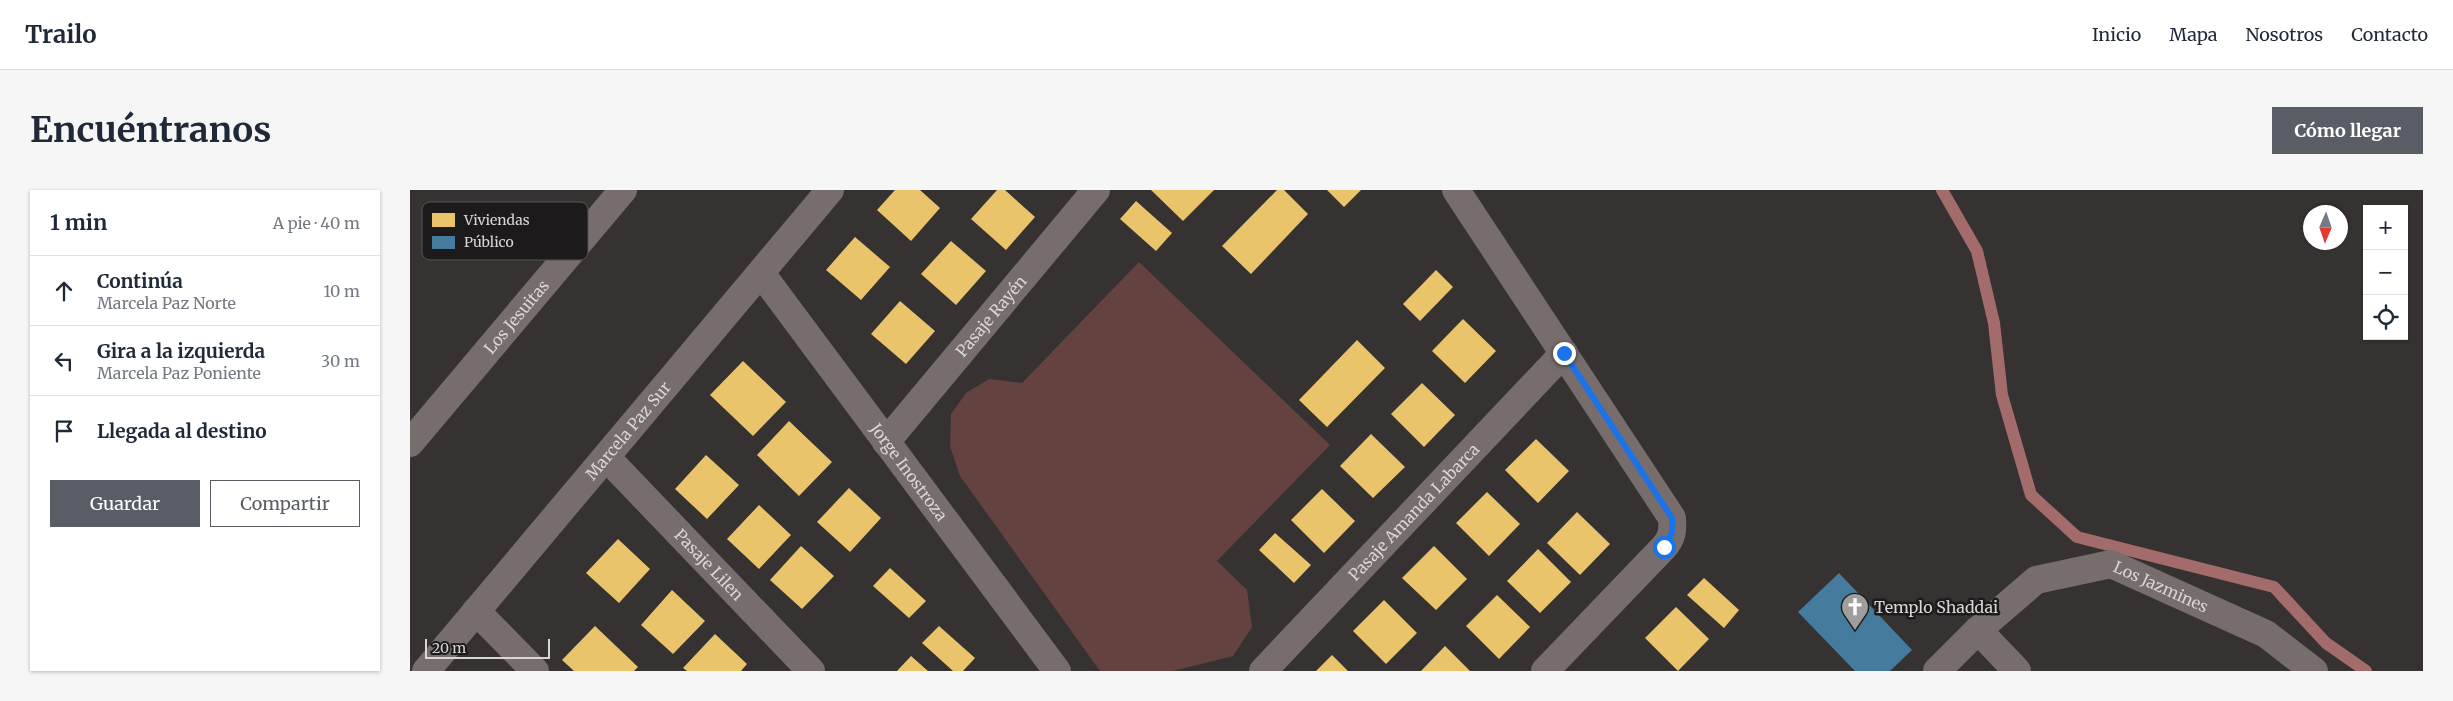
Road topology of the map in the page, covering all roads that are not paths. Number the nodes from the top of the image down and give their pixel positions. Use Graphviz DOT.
graph roads {
  1 [pos="623,190"];
  2 [pos="830,190"];
  3 [pos="1096,190"];
  4 [pos="1456,190"];
  5 [pos="588,232"];
  6 [pos="564,260"];
  7 [pos="760,273"];
  8 [pos="1564,353"];
  9 [pos="886,442"];
  10 [pos="410,443"];
  11 [pos="606,457"];
  12 [pos="476,611"];
  13 [pos="1978,630"];
  14 [pos="426,671"];
  15 [pos="535,671"];
  16 [pos="811,671"];
  17 [pos="1057,671"];
  18 [pos="1263,671"];
  19 [pos="1545,671"];
  20 [pos="1937,671"];
  21 [pos="2017,671"];
  22 [pos="2314,671"];
  1 -- 5 [label="street, Los Jesuitas"];
  2 -- 7 [label="street, Marcela Paz Sur"];
  3 -- 9 [label="street, Pasaje Rayén"];
  4 -- 8 [label="street"];
  6 -- 10 [label="street, Los Jesuitas"];
  7 -- 9 [label="street, Jorge Inostroza"];
  7 -- 11 [label="street, Marcela Paz Sur"];
  8 -- 18 [label="street, Pasaje Amanda Labarca"];
  8 -- 19 [label="street"];
  9 -- 17 [label="street, Jorge Inostroza"];
  11 -- 12 [label="street, Marcela Paz Sur"];
  11 -- 16 [label="street, Pasaje Lilen"];
  12 -- 14 [label="street, Marcela Paz Sur"];
  12 -- 15 [label="street"];
  13 -- 20 [label="street, Los Jazmines"];
  13 -- 21 [label="street"];
  13 -- 22 [label="street, Los Jazmines"];
}
